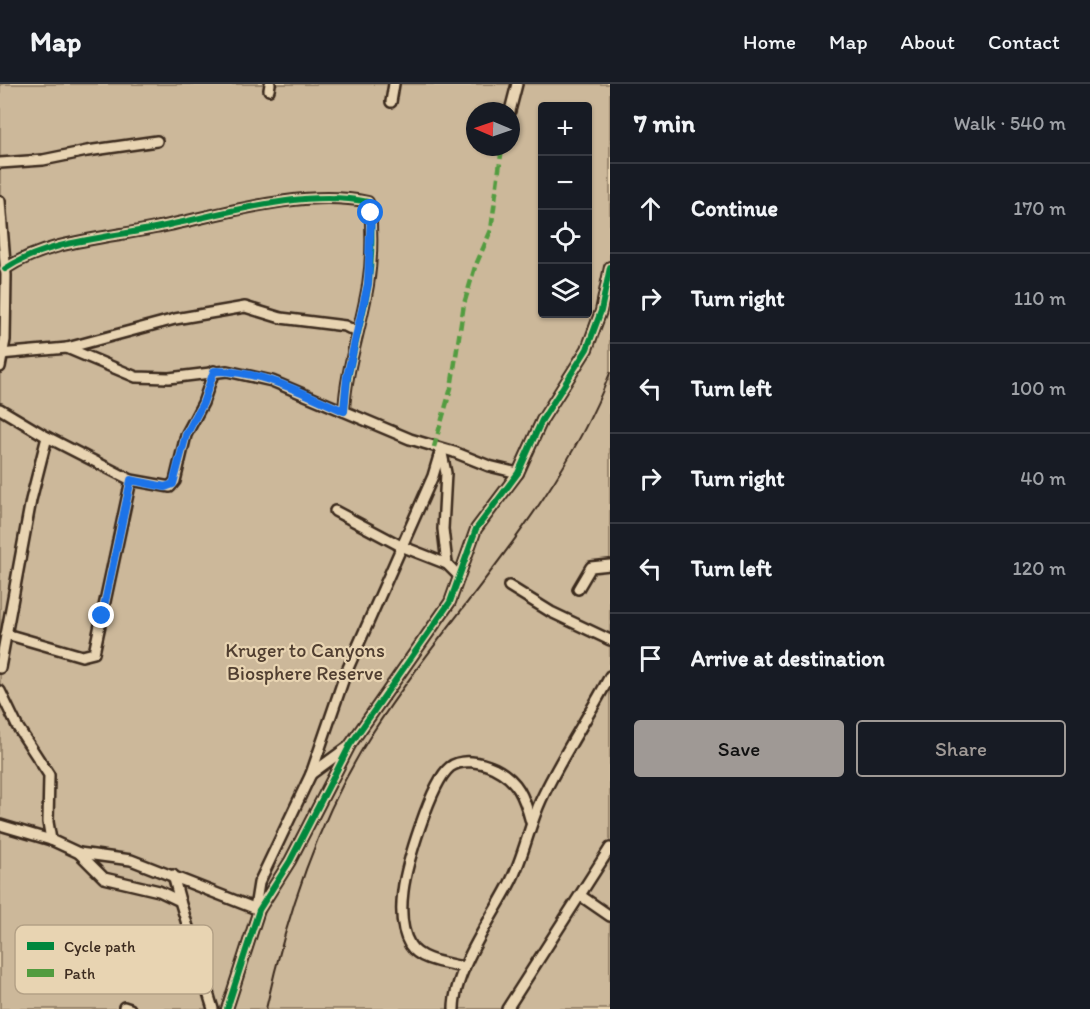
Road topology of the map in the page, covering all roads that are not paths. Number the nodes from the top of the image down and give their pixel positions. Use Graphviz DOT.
graph roads {
  1 [pos="394,84"];
  2 [pos="517,84"];
  3 [pos="391,102"];
  4 [pos="512,102"];
  5 [pos="157,141"];
  6 [pos="0,162"];
  7 [pos="0,201"];
  8 [pos="610,267"];
  9 [pos="5,269"];
  10 [pos="357,332"];
  11 [pos="67,348"];
  12 [pos="2,354"];
  13 [pos="0,367"];
  14 [pos="214,371"];
  15 [pos="0,409"];
  16 [pos="344,411"];
  17 [pos="47,437"];
  18 [pos="441,449"];
  19 [pos="518,473"];
  20 [pos="131,480"];
  21 [pos="334,511"];
  22 [pos="401,546"];
  23 [pos="447,564"];
  24 [pos="610,565"];
  25 [pos="459,576"];
  26 [pos="509,586"];
  27 [pos="578,589"];
  28 [pos="6,634"];
  29 [pos="610,640"];
  30 [pos="0,668"];
  31 [pos="610,676"];
  32 [pos="0,691"];
  33 [pos="350,745"];
  34 [pos="311,774"];
  35 [pos="531,822"];
  36 [pos="0,825"];
  37 [pos="51,840"];
  38 [pos="610,848"];
  39 [pos="80,853"];
  40 [pos="173,875"];
  41 [pos="581,896"];
  42 [pos="180,901"];
  43 [pos="257,909"];
  44 [pos="610,916"];
  45 [pos="187,925"];
  46 [pos="464,967"];
  47 [pos="208,994"];
  48 [pos="213,1009"];
  49 [pos="227,1009"];
  50 [pos="454,1009"];
  51 [pos="507,1009"];
  1 -- 3 [label="street"];
  2 -- 4 [label="street"];
  5 -- 6 [label="street"];
  7 -- 9 [label="street"];
  8 -- 19 [label="street"];
  9 -- 10 [label="street"];
  9 -- 12 [label="street"];
  10 -- 11 [label="street"];
  10 -- 16 [label="street"];
  11 -- 12 [label="street"];
  11 -- 14 [label="street"];
  12 -- 13 [label="street"];
  14 -- 16 [label="street"];
  14 -- 20 [label="street"];
  15 -- 17 [label="street"];
  16 -- 18 [label="street"];
  17 -- 20 [label="street"];
  17 -- 28 [label="street"];
  18 -- 19 [label="street"];
  18 -- 22 [label="street"];
  18 -- 23 [label="street"];
  19 -- 25 [label="street"];
  20 -- 28 [label="street"];
  21 -- 22 [label="street"];
  22 -- 23 [label="street"];
  22 -- 34 [label="street"];
  23 -- 25 [label="street"];
  24 -- 27 [label="street"];
  25 -- 33 [label="street"];
  26 -- 29 [label="street"];
  28 -- 30 [label="street"];
  31 -- 35 [label="street"];
  32 -- 37 [label="street"];
  33 -- 34 [label="street"];
  33 -- 43 [label="street"];
  34 -- 43 [label="street"];
  35 -- 46 [label="street"];
  35 -- 46 [label="street"];
  36 -- 37 [label="street"];
  37 -- 39 [label="street"];
  38 -- 41 [label="street"];
  39 -- 40 [label="street"];
  39 -- 42 [label="street"];
  40 -- 42 [label="street"];
  40 -- 43 [label="street"];
  41 -- 44 [label="street"];
  41 -- 51 [label="street"];
  42 -- 45 [label="street"];
  43 -- 49 [label="street"];
  46 -- 50 [label="street"];
  47 -- 48 [label="street"];
}
